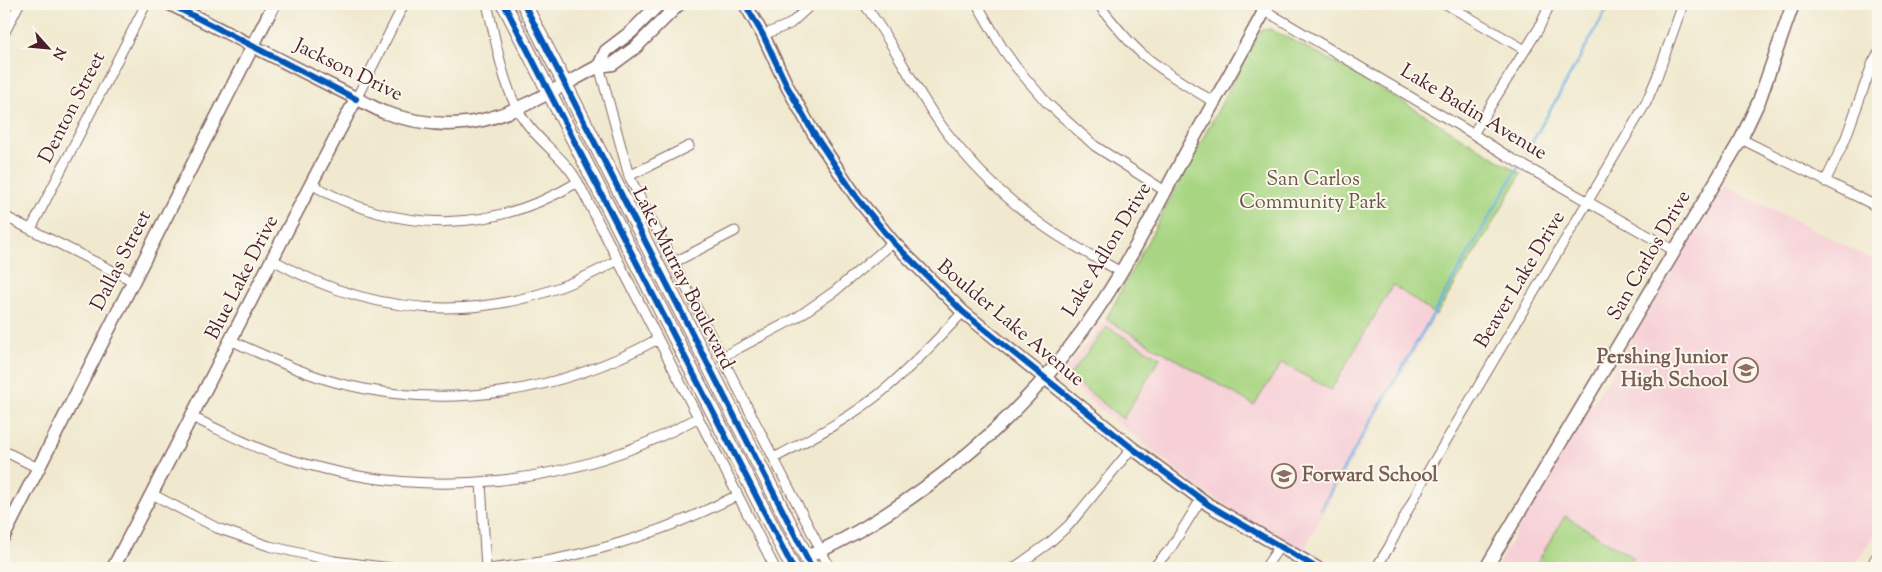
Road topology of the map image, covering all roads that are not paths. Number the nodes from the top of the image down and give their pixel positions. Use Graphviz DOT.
graph roads {
  1 [pos="19,4"];
  2 [pos="146,4"];
  3 [pos="170,4"];
  4 [pos="274,4"];
  5 [pos="404,4"];
  6 [pos="487,4"];
  7 [pos="504,4"];
  8 [pos="524,4"];
  9 [pos="659,4"];
  10 [pos="679,4"];
  11 [pos="745,4"];
  12 [pos="812,4"];
  13 [pos="864,4"];
  14 [pos="977,4"];
  15 [pos="1098,4"];
  16 [pos="1446,4"];
  17 [pos="1550,4"];
  18 [pos="1683,4"];
  19 [pos="1793,4"];
  20 [pos="1262,6"];
  21 [pos="4,34"];
  22 [pos="763,35"];
  23 [pos="253,45"];
  24 [pos="1525,50"];
  25 [pos="1878,54"];
  26 [pos="599,66"];
  27 [pos="564,84"];
  28 [pos="549,92"];
  29 [pos="356,99"];
  30 [pos="1214,102"];
  31 [pos="516,109"];
  32 [pos="1473,134"];
  33 [pos="1742,139"];
  34 [pos="690,146"];
  35 [pos="629,176"];
  36 [pos="578,182"];
  37 [pos="1825,182"];
  38 [pos="311,184"];
  39 [pos="1165,191"];
  40 [pos="1588,201"];
  41 [pos="1878,207"];
  42 [pos="4,216"];
  43 [pos="30,229"];
  44 [pos="735,231"];
  45 [pos="893,242"];
  46 [pos="1675,251"];
  47 [pos="273,260"];
  48 [pos="618,260"];
  49 [pos="673,263"];
  50 [pos="1121,272"];
  51 [pos="133,281"];
  52 [pos="963,312"];
  53 [pos="658,339"];
  54 [pos="232,341"];
  55 [pos="722,357"];
  56 [pos="1045,376"];
  57 [pos="192,417"];
  58 [pos="697,418"];
  59 [pos="1132,448"];
  60 [pos="4,451"];
  61 [pos="774,458"];
  62 [pos="38,468"];
  63 [pos="481,482"];
  64 [pos="152,494"];
  65 [pos="738,494"];
  66 [pos="1201,499"];
  67 [pos="4,536"];
  68 [pos="780,542"];
  69 [pos="1280,546"];
  70 [pos="821,551"];
  71 [pos="1878,559"];
  72 [pos="809,563"];
  73 [pos="113,568"];
  74 [pos="391,568"];
  75 [pos="486,568"];
  76 [pos="494,568"];
  77 [pos="775,568"];
  78 [pos="792,568"];
  79 [pos="830,568"];
  80 [pos="1014,568"];
  81 [pos="1153,568"];
  82 [pos="1265,568"];
  83 [pos="1317,568"];
  84 [pos="1376,568"];
  85 [pos="1486,568"];
  86 [pos="1873,568"];
  1 -- 21 [label="street"];
  2 -- 43 [label="street, Denton Street"];
  3 -- 23 [label="street, Jackson Drive"];
  4 -- 23 [label="street, Dallas Street"];
  5 -- 29 [label="street, Blue Lake Drive"];
  6 -- 31 [label="street"];
  7 -- 28 [label="main road, Lake Murray Boulevard"];
  8 -- 27 [label="main road, Lake Murray Boulevard"];
  9 -- 26 [label="street, Jackson Drive"];
  10 -- 26 [label="street, Jackson Drive"];
  11 -- 22 [label="street, Boulder Lake Avenue"];
  12 -- 22 [label="street"];
  13 -- 50 [label="street"];
  14 -- 39 [label="street"];
  15 -- 30 [label="street"];
  16 -- 24 [label="street"];
  17 -- 24 [label="street"];
  18 -- 40 [label="street, Beaver Lake Drive"];
  19 -- 33 [label="street, San Carlos Drive"];
  20 -- 30 [label="street, Lake Adlon Drive"];
  20 -- 32 [label="street, Lake Badin Avenue"];
  22 -- 45 [label="street, Boulder Lake Avenue"];
  23 -- 29 [label="street, Jackson Drive"];
  23 -- 51 [label="street, Dallas Street"];
  24 -- 32 [label="street"];
  25 -- 37 [label="street"];
  26 -- 27 [label="street, Jackson Drive"];
  26 -- 35 [label="street, Lake Murray Boulevard"];
  27 -- 28 [label="street, Jackson Drive"];
  27 -- 72 [label="main road, Lake Murray Boulevard"];
  28 -- 31 [label="street, Jackson Drive"];
  28 -- 68 [label="main road, Lake Murray Boulevard"];
  29 -- 31 [label="street, Jackson Drive"];
  29 -- 38 [label="street, Blue Lake Drive"];
  30 -- 39 [label="street, Lake Adlon Drive"];
  31 -- 36 [label="street"];
  32 -- 40 [label="street, Lake Badin Avenue"];
  33 -- 37 [label="street"];
  33 -- 46 [label="street, San Carlos Drive"];
  34 -- 35 [label="street"];
  35 -- 49 [label="street, Lake Murray Boulevard"];
  36 -- 38 [label="street"];
  36 -- 48 [label="street"];
  37 -- 41 [label="street"];
  38 -- 47 [label="street, Blue Lake Drive"];
  39 -- 50 [label="street, Lake Adlon Drive"];
  40 -- 46 [label="street, Lake Badin Avenue"];
  40 -- 84 [label="street, Beaver Lake Drive"];
  42 -- 43 [label="street"];
  43 -- 51 [label="street"];
  44 -- 49 [label="street"];
  45 -- 52 [label="street, Boulder Lake Avenue"];
  45 -- 55 [label="street"];
  46 -- 85 [label="street, San Carlos Drive"];
  47 -- 48 [label="street"];
  47 -- 54 [label="street, Blue Lake Drive"];
  48 -- 53 [label="street"];
  49 -- 55 [label="street, Lake Murray Boulevard"];
  50 -- 56 [label="street, Lake Adlon Drive"];
  51 -- 62 [label="street, Dallas Street"];
  52 -- 56 [label="street, Boulder Lake Avenue"];
  52 -- 61 [label="street"];
  53 -- 54 [label="street"];
  53 -- 58 [label="street"];
  54 -- 57 [label="street, Blue Lake Drive"];
  55 -- 61 [label="street, Lake Murray Boulevard"];
  56 -- 59 [label="street, Boulder Lake Avenue"];
  56 -- 70 [label="street, Lake Adlon Drive"];
  57 -- 63 [label="street"];
  57 -- 64 [label="street, Blue Lake Drive"];
  58 -- 63 [label="street"];
  58 -- 65 [label="street"];
  59 -- 66 [label="street, Boulder Lake Avenue"];
  59 -- 80 [label="street"];
  60 -- 62 [label="street"];
  61 -- 70 [label="street, Lake Murray Boulevard"];
  62 -- 67 [label="street, Dallas Street"];
  63 -- 75 [label="street"];
  64 -- 73 [label="street, Blue Lake Drive"];
  64 -- 74 [label="street"];
  65 -- 76 [label="street"];
  65 -- 77 [label="street"];
  66 -- 69 [label="street, Boulder Lake Avenue"];
  66 -- 81 [label="street"];
  68 -- 72 [label="main road"];
  68 -- 78 [label="main road, Lake Murray Boulevard"];
  69 -- 82 [label="street"];
  69 -- 83 [label="street, Boulder Lake Avenue"];
  70 -- 72 [label="street, Lake Adlon Drive"];
  70 -- 79 [label="street, Lake Murray Boulevard"];
  71 -- 86 [label="main road"];
}
